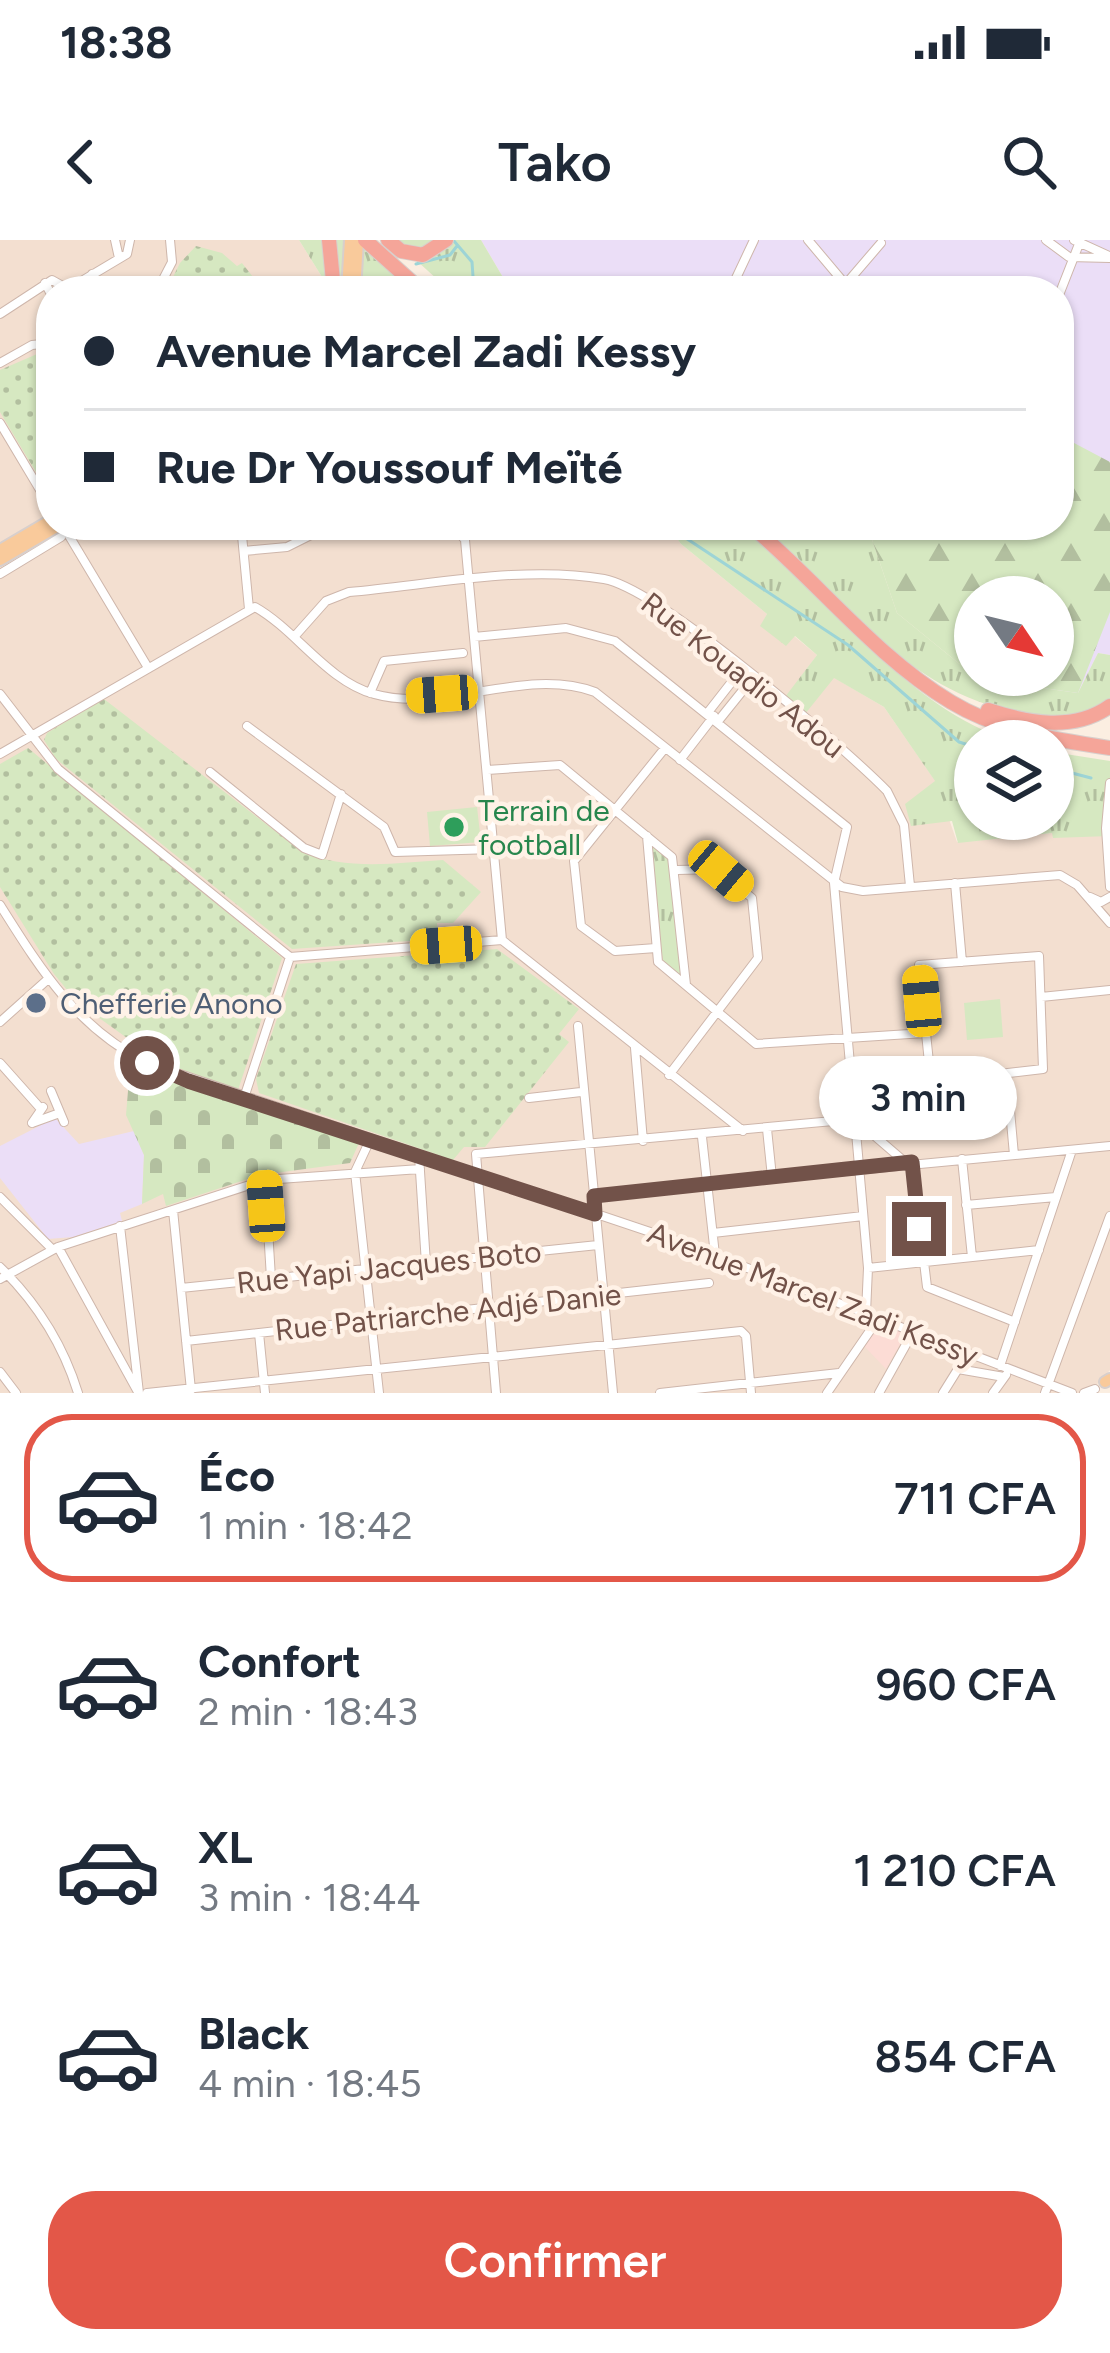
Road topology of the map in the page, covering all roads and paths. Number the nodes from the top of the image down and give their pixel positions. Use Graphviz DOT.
graph roads {
  1 [pos="115,240"];
  2 [pos="130,240"];
  3 [pos="170,240"];
  4 [pos="329,240"];
  5 [pos="377,240"];
  6 [pos="388,240"];
  7 [pos="446,240"];
  8 [pos="754,240"];
  9 [pos="1046,240"];
  10 [pos="813,242"];
  11 [pos="1076,242"];
  12 [pos="356,243"];
  13 [pos="881,243"];
  14 [pos="1110,257"];
  15 [pos="119,258"];
  16 [pos="1072,259"];
  17 [pos="92,274"];
  18 [pos="89,276"];
  19 [pos="165,276"];
  20 [pos="333,276"];
  21 [pos="353,276"];
  22 [pos="403,276"];
  23 [pos="417,276"];
  24 [pos="737,276"];
  25 [pos="839,276"];
  26 [pos="857,276"];
  27 [pos="1066,276"];
  28 [pos="36,289"];
  29 [pos="1,311"];
  30 [pos="36,345"];
  31 [pos="0,364"];
  32 [pos="0,423"];
  33 [pos="36,481"];
  34 [pos="36,532"];
  35 [pos="36,534"];
  36 [pos="51,540"];
  37 [pos="68,540"];
  38 [pos="243,540"];
  39 [pos="300,540"];
  40 [pos="465,540"];
  41 [pos="755,540"];
  42 [pos="766,540"];
  43 [pos="0,550"];
  44 [pos="244,550"];
  45 [pos="0,560"];
  46 [pos="0,574"];
  47 [pos="469,582"];
  48 [pos="249,609"];
  49 [pos="294,637"];
  50 [pos="474,637"];
  51 [pos="463,653"];
  52 [pos="147,666"];
  53 [pos="741,670"];
  54 [pos="752,679"];
  55 [pos="933,688"];
  56 [pos="480,692"];
  57 [pos="370,693"];
  58 [pos="0,694"];
  59 [pos="1110,706"];
  60 [pos="716,713"];
  61 [pos="1103,718"];
  62 [pos="975,720"];
  63 [pos="247,726"];
  64 [pos="32,736"];
  65 [pos="665,748"];
  66 [pos="1074,749"];
  67 [pos="1110,752"];
  68 [pos="0,754"];
  69 [pos="680,760"];
  70 [pos="487,770"];
  71 [pos="210,772"];
  72 [pos="1110,783"];
  73 [pos="340,794"];
  74 [pos="615,809"];
  75 [pos="647,836"];
  76 [pos="494,849"];
  77 [pos="677,870"];
  78 [pos="834,883"];
  79 [pos="956,883"];
  80 [pos="910,886"];
  81 [pos="1110,886"];
  82 [pos="1084,894"];
  83 [pos="1110,897"];
  84 [pos="0,905"];
  85 [pos="1110,923"];
  86 [pos="502,940"];
  87 [pos="656,947"];
  88 [pos="290,957"];
  89 [pos="962,962"];
  90 [pos="47,980"];
  91 [pos="686,987"];
  92 [pos="1110,990"];
  93 [pos="1041,997"];
  94 [pos="718,1014"];
  95 [pos="0,1022"];
  96 [pos="578,1027"];
  97 [pos="925,1033"];
  98 [pos="846,1040"];
  99 [pos="635,1048"];
  100 [pos="0,1063"];
  101 [pos="669,1075"];
  102 [pos="1007,1077"];
  103 [pos="582,1092"];
  104 [pos="244,1098"];
  105 [pos="529,1098"];
  106 [pos="41,1108"];
  107 [pos="855,1118"];
  108 [pos="767,1129"];
  109 [pos="745,1132"];
  110 [pos="702,1137"];
  111 [pos="370,1140"];
  112 [pos="643,1141"];
  113 [pos="587,1144"];
  114 [pos="1110,1146"];
  115 [pos="1072,1150"];
  116 [pos="419,1156"];
  117 [pos="1014,1156"];
  118 [pos="962,1160"];
  119 [pos="908,1162"];
  120 [pos="859,1168"];
  121 [pos="419,1169"];
  122 [pos="356,1172"];
  123 [pos="474,1174"];
  124 [pos="772,1177"];
  125 [pos="265,1180"];
  126 [pos="706,1184"];
  127 [pos="594,1196"];
  128 [pos="0,1197"];
  129 [pos="1056,1197"];
  130 [pos="966,1205"];
  131 [pos="172,1210"];
  132 [pos="595,1214"];
  133 [pos="862,1216"];
  134 [pos="1110,1216"];
  135 [pos="120,1226"];
  136 [pos="713,1233"];
  137 [pos="598,1245"];
  138 [pos="55,1248"];
  139 [pos="1039,1250"];
  140 [pos="715,1255"];
  141 [pos="971,1257"];
  142 [pos="482,1258"];
  143 [pos="922,1262"];
  144 [pos="426,1264"];
  145 [pos="868,1268"];
  146 [pos="367,1271"];
  147 [pos="2,1273"];
  148 [pos="271,1278"];
  149 [pos="709,1283"];
  150 [pos="181,1288"];
  151 [pos="603,1295"];
  152 [pos="488,1308"];
  153 [pos="866,1313"];
  154 [pos="878,1318"];
  155 [pos="372,1321"];
  156 [pos="1015,1322"];
  157 [pos="913,1332"];
  158 [pos="259,1333"];
  159 [pos="186,1341"];
  160 [pos="608,1343"];
  161 [pos="493,1358"];
  162 [pos="377,1370"];
  163 [pos="1005,1371"];
  164 [pos="0,1372"];
  165 [pos="839,1373"];
  166 [pos="264,1382"];
  167 [pos="751,1388"];
  168 [pos="1091,1388"];
  169 [pos="1048,1389"];
  170 [pos="191,1390"];
  171 [pos="16,1393"];
  172 [pos="78,1393"];
  173 [pos="142,1393"];
  174 [pos="266,1393"];
  175 [pos="380,1393"];
  176 [pos="496,1393"];
  177 [pos="613,1393"];
  178 [pos="660,1393"];
  179 [pos="827,1393"];
  180 [pos="879,1393"];
  181 [pos="943,1393"];
  182 [pos="993,1393"];
  1 -- 15 [label="street"];
  2 -- 15 [label="street"];
  3 -- 19 [label="street"];
  4 -- 20 [label="highway"];
  5 -- 23 [label="highway"];
  6 -- 7 [label="highway"];
  8 -- 24 [label="street"];
  9 -- 16 [label="street"];
  10 -- 25 [label="street"];
  11 -- 14 [label="street"];
  11 -- 16 [label="street"];
  12 -- 21 [label="main road"];
  12 -- 22 [label="highway"];
  13 -- 26 [label="street"];
  14 -- 16 [label="street"];
  15 -- 17 [label="street"];
  16 -- 27 [label="street"];
  17 -- 18 [label="street"];
  28 -- 29 [label="street"];
  30 -- 31 [label="street"];
  32 -- 33 [label="street"];
  34 -- 43 [label="main road"];
  35 -- 45 [label="main road"];
  36 -- 46 [label="street"];
  37 -- 52 [label="street"];
  38 -- 44 [label="street"];
  39 -- 44 [label="street"];
  40 -- 47 [label="street"];
  41 -- 62 [label="highway"];
  42 -- 55 [label="highway"];
  44 -- 48 [label="street"];
  47 -- 49 [label="street, Rue Kouadio Adou"];
  47 -- 50 [label="street"];
  47 -- 53 [label="street, Rue Kouadio Adou"];
  48 -- 49 [label="street"];
  48 -- 52 [label="street"];
  49 -- 57 [label="street"];
  50 -- 56 [label="street"];
  50 -- 60 [label="street"];
  51 -- 57 [label="street"];
  52 -- 64 [label="street"];
  53 -- 54 [label="street, Rue Kouadio Adou"];
  53 -- 60 [label="street"];
  54 -- 60 [label="street"];
  54 -- 80 [label="street, Rue Kouadio Adou"];
  55 -- 61 [label="highway"];
  55 -- 67 [label="highway"];
  56 -- 57 [label="street"];
  56 -- 65 [label="street"];
  56 -- 70 [label="street"];
  58 -- 64 [label="street"];
  59 -- 61 [label="highway"];
  60 -- 69 [label="street"];
  60 -- 78 [label="street"];
  63 -- 73 [label="street"];
  64 -- 68 [label="street"];
  64 -- 88 [label="street"];
  65 -- 69 [label="street"];
  65 -- 74 [label="street"];
  66 -- 67 [label="highway"];
  69 -- 78 [label="street"];
  70 -- 74 [label="street"];
  70 -- 76 [label="street"];
  71 -- 73 [label="street"];
  72 -- 81 [label="street"];
  73 -- 76 [label="street"];
  74 -- 75 [label="street"];
  74 -- 87 [label="street"];
  75 -- 77 [label="street"];
  75 -- 87 [label="street"];
  76 -- 86 [label="street"];
  77 -- 91 [label="street"];
  77 -- 94 [label="street"];
  78 -- 80 [label="street"];
  78 -- 98 [label="street"];
  79 -- 80 [label="street"];
  79 -- 82 [label="street"];
  79 -- 89 [label="street"];
  82 -- 83 [label="street"];
  82 -- 85 [label="street"];
  84 -- 90 [label="street, Avenue Marcel Zadi Kessy"];
  86 -- 88 [label="street"];
  86 -- 99 [label="street"];
  87 -- 91 [label="street"];
  88 -- 104 [label="street"];
  89 -- 93 [label="street"];
  89 -- 97 [label="street"];
  90 -- 95 [label="street"];
  90 -- 104 [label="street, Avenue Marcel Zadi Kessy"];
  91 -- 94 [label="street"];
  92 -- 93 [label="street"];
  93 -- 102 [label="street"];
  94 -- 98 [label="street"];
  94 -- 101 [label="street"];
  96 -- 103 [label="street"];
  97 -- 98 [label="street"];
  97 -- 102 [label="street"];
  98 -- 107 [label="street"];
  99 -- 101 [label="street"];
  99 -- 112 [label="street"];
  100 -- 106 [label="street"];
  101 -- 109 [label="street"];
  102 -- 117 [label="street"];
  103 -- 105 [label="street"];
  103 -- 113 [label="street"];
  104 -- 111 [label="street, Avenue Marcel Zadi Kessy"];
  106 -- 106 [label="street"];
  107 -- 108 [label="street"];
  107 -- 119 [label="street"];
  107 -- 120 [label="street"];
  108 -- 109 [label="street"];
  108 -- 124 [label="street"];
  109 -- 110 [label="street"];
  110 -- 112 [label="street"];
  110 -- 126 [label="street"];
  111 -- 116 [label="street, Avenue Marcel Zadi Kessy"];
  111 -- 122 [label="street"];
  112 -- 113 [label="street"];
  113 -- 123 [label="street"];
  113 -- 127 [label="street"];
  114 -- 115 [label="street"];
  115 -- 117 [label="street"];
  115 -- 129 [label="street"];
  116 -- 121 [label="street"];
  116 -- 123 [label="street, Avenue Marcel Zadi Kessy"];
  117 -- 118 [label="street"];
  118 -- 119 [label="street"];
  118 -- 130 [label="street"];
  119 -- 120 [label="street"];
  119 -- 143 [label="street"];
  120 -- 124 [label="street"];
  120 -- 133 [label="street"];
  121 -- 122 [label="street"];
  121 -- 144 [label="street"];
  122 -- 125 [label="street"];
  122 -- 146 [label="street"];
  123 -- 132 [label="street, Avenue Marcel Zadi Kessy"];
  123 -- 142 [label="street"];
  124 -- 126 [label="street"];
  125 -- 131 [label="street"];
  125 -- 148 [label="street"];
  126 -- 127 [label="street"];
  126 -- 136 [label="street"];
  127 -- 132 [label="street"];
  128 -- 138 [label="street"];
  129 -- 130 [label="street"];
  129 -- 139 [label="street"];
  130 -- 141 [label="street"];
  131 -- 135 [label="street"];
  131 -- 150 [label="street"];
  132 -- 137 [label="street"];
  132 -- 140 [label="street, Avenue Marcel Zadi Kessy"];
  133 -- 136 [label="street"];
  133 -- 145 [label="street"];
  134 -- 169 [label="street"];
  135 -- 138 [label="street"];
  135 -- 173 [label="street"];
  136 -- 140 [label="street"];
  137 -- 142 [label="street, Rue Yapi Jacques Boto"];
  137 -- 151 [label="street"];
  138 -- 147 [label="street"];
  138 -- 173 [label="street"];
  139 -- 141 [label="street"];
  139 -- 156 [label="street"];
  140 -- 153 [label="street, Avenue Marcel Zadi Kessy"];
  141 -- 143 [label="street"];
  142 -- 144 [label="street, Rue Yapi Jacques Boto"];
  142 -- 152 [label="street"];
  143 -- 145 [label="street"];
  143 -- 156 [label="street"];
  144 -- 146 [label="street, Rue Yapi Jacques Boto"];
  145 -- 153 [label="street"];
  146 -- 148 [label="street, Rue Yapi Jacques Boto"];
  146 -- 155 [label="street"];
  147 -- 172 [label="street"];
  148 -- 150 [label="street, Rue Yapi Jacques Boto"];
  149 -- 151 [label="street, Rue Patriarche Adjé Danie"];
  150 -- 159 [label="street"];
  151 -- 152 [label="street, Rue Patriarche Adjé Danie"];
  151 -- 160 [label="street"];
  152 -- 155 [label="street, Rue Patriarche Adjé Danie"];
  152 -- 161 [label="street"];
  153 -- 154 [label="street, Avenue Marcel Zadi Kessy"];
  154 -- 157 [label="street, Avenue Marcel Zadi Kessy"];
  154 -- 165 [label="street"];
  155 -- 158 [label="street, Rue Patriarche Adjé Danie"];
  155 -- 162 [label="street"];
  156 -- 163 [label="street"];
  157 -- 163 [label="street, Avenue Marcel Zadi Kessy"];
  157 -- 180 [label="street"];
  158 -- 159 [label="street, Rue Patriarche Adjé Danie"];
  158 -- 166 [label="street"];
  159 -- 170 [label="street"];
  160 -- 161 [label="street"];
  160 -- 167 [label="street"];
  160 -- 177 [label="street"];
  161 -- 162 [label="street"];
  161 -- 176 [label="street"];
  162 -- 166 [label="street"];
  162 -- 175 [label="street"];
  163 -- 169 [label="street, Avenue Marcel Zadi Kessy"];
  163 -- 181 [label="street"];
  163 -- 182 [label="street"];
  164 -- 171 [label="street"];
  165 -- 167 [label="street"];
  165 -- 179 [label="street"];
  166 -- 170 [label="street"];
  166 -- 174 [label="street"];
  167 -- 178 [label="street"];
  168 -- 169 [label="street, Avenue Marcel Zadi Kessy"];
  170 -- 173 [label="street"];
}
